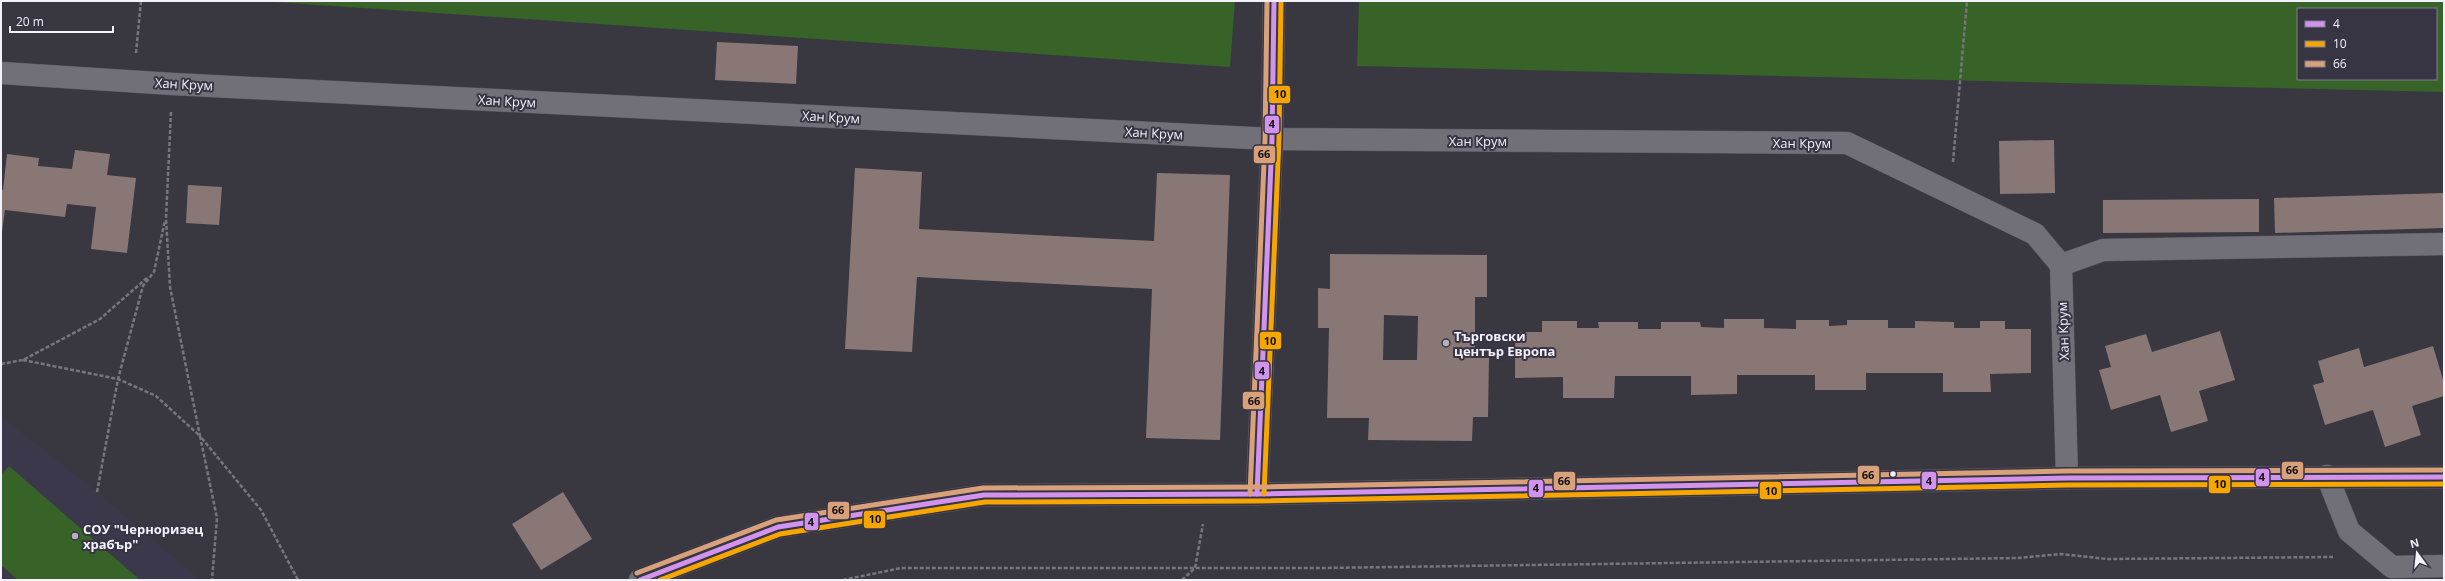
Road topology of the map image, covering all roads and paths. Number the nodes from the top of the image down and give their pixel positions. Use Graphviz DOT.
graph roads {
  1 [pos="141,1"];
  2 [pos="1274,1"];
  3 [pos="1966,1"];
  4 [pos="1,73"];
  5 [pos="134,81"];
  6 [pos="173,84"];
  7 [pos="1272,139"];
  8 [pos="1950,193"];
  9 [pos="166,218"];
  10 [pos="2444,244"];
  11 [pos="2061,265"];
  12 [pos="154,272"];
  13 [pos="23,360"];
  14 [pos="1,364"];
  15 [pos="118,379"];
  16 [pos="200,436"];
  17 [pos="2327,476"];
  18 [pos="2444,477"];
  19 [pos="2067,478"];
  20 [pos="97,492"];
  21 [pos="1207,494"];
  22 [pos="1257,494"];
  23 [pos="2336,557"];
  24 [pos="2444,566"];
  25 [pos="1195,568"];
  26 [pos="212,580"];
  27 [pos="298,580"];
  28 [pos="640,580"];
  29 [pos="843,580"];
  30 [pos="1182,580"];
  1 -- 5 [label="path"];
  2 -- 7 [label="street"];
  3 -- 8 [label="path"];
  4 -- 5 [label="street, Хан Крум"];
  5 -- 6 [label="street, Хан Крум"];
  6 -- 7 [label="street, Хан Крум"];
  6 -- 9 [label="path"];
  7 -- 8 [label="street, Хан Крум"];
  7 -- 22 [label="street"];
  8 -- 11 [label="street, Хан Крум"];
  9 -- 12 [label="path"];
  9 -- 16 [label="path"];
  10 -- 11 [label="street"];
  11 -- 19 [label="street, Хан Крум"];
  12 -- 13 [label="path"];
  12 -- 15 [label="path"];
  13 -- 14 [label="path"];
  13 -- 15 [label="path"];
  15 -- 16 [label="path"];
  15 -- 20 [label="path"];
  16 -- 26 [label="path"];
  16 -- 27 [label="path"];
  17 -- 18 [label="street"];
  17 -- 19 [label="street"];
  17 -- 24 [label="street"];
  19 -- 22 [label="street"];
  21 -- 22 [label="street"];
  21 -- 25 [label="path"];
  21 -- 28 [label="street"];
  23 -- 25 [label="path"];
  25 -- 29 [label="path"];
  25 -- 30 [label="path"];
}
